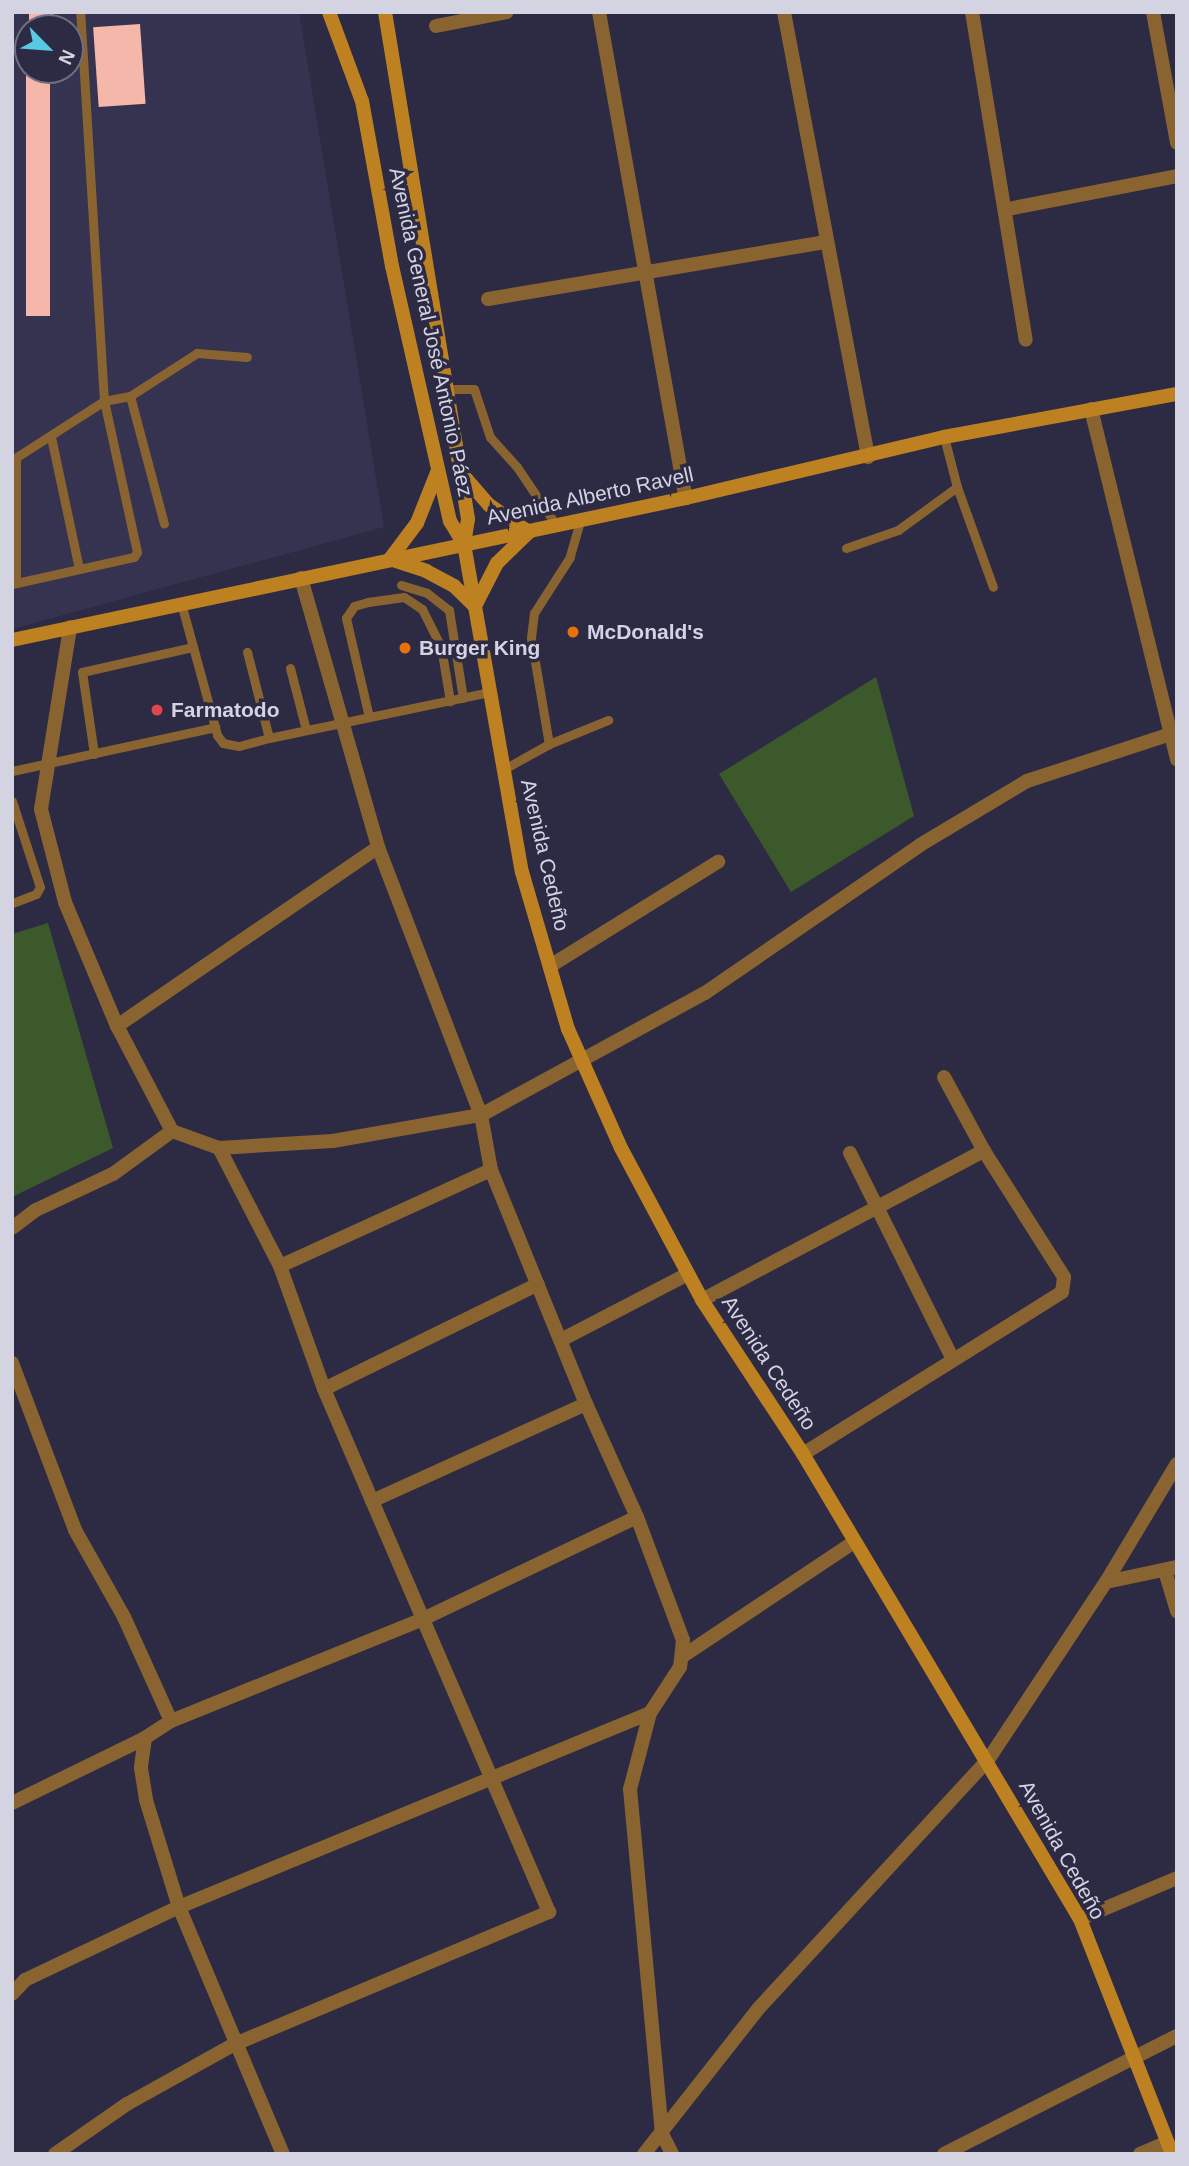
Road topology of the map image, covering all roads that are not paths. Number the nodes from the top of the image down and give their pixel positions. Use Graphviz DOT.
graph roads {
  1 [pos="80,12"];
  2 [pos="329,12"];
  3 [pos="385,12"];
  4 [pos="507,12"];
  5 [pos="599,12"];
  6 [pos="784,12"];
  7 [pos="972,12"];
  8 [pos="1153,12"];
  9 [pos="436,26"];
  10 [pos="1177,143"];
  11 [pos="1177,176"];
  12 [pos="1008,209"];
  13 [pos="825,242"];
  14 [pos="646,273"];
  15 [pos="488,299"];
  16 [pos="1027,340"];
  17 [pos="247,357"];
  18 [pos="447,389"];
  19 [pos="1177,394"];
  20 [pos="130,396"];
  21 [pos="104,401"];
  22 [pos="1091,409"];
  23 [pos="944,437"];
  24 [pos="51,438"];
  25 [pos="867,457"];
  26 [pos="14,459"];
  27 [pos="438,468"];
  28 [pos="460,471"];
  29 [pos="957,487"];
  30 [pos="686,498"];
  31 [pos="580,521"];
  32 [pos="164,524"];
  33 [pos="556,526"];
  34 [pos="529,532"];
  35 [pos="464,544"];
  36 [pos="846,548"];
  37 [pos="390,559"];
  38 [pos="79,569"];
  39 [pos="301,578"];
  40 [pos="14,583"];
  41 [pos="401,584"];
  42 [pos="993,587"];
  43 [pos="181,603"];
  44 [pos="475,606"];
  45 [pos="70,627"];
  46 [pos="12,640"];
  47 [pos="193,647"];
  48 [pos="247,652"];
  49 [pos="290,668"];
  50 [pos="490,692"];
  51 [pos="463,698"];
  52 [pos="450,701"];
  53 [pos="369,717"];
  54 [pos="608,720"];
  55 [pos="340,723"];
  56 [pos="215,727"];
  57 [pos="306,730"];
  58 [pos="1173,733"];
  59 [pos="269,738"];
  60 [pos="549,744"];
  61 [pos="94,754"];
  62 [pos="1177,760"];
  63 [pos="48,764"];
  64 [pos="504,769"];
  65 [pos="12,771"];
  66 [pos="12,802"];
  67 [pos="377,847"];
  68 [pos="718,862"];
  69 [pos="12,903"];
  70 [pos="550,966"];
  71 [pos="117,1026"];
  72 [pos="581,1060"];
  73 [pos="944,1077"];
  74 [pos="481,1115"];
  75 [pos="172,1131"];
  76 [pos="219,1149"];
  77 [pos="984,1151"];
  78 [pos="850,1153"];
  79 [pos="491,1170"];
  80 [pos="882,1209"];
  81 [pos="12,1228"];
  82 [pos="281,1266"];
  83 [pos="688,1274"];
  84 [pos="538,1284"];
  85 [pos="702,1300"];
  86 [pos="561,1340"];
  87 [pos="952,1357"];
  88 [pos="12,1363"];
  89 [pos="324,1389"];
  90 [pos="586,1404"];
  91 [pos="803,1454"];
  92 [pos="1177,1464"];
  93 [pos="372,1501"];
  94 [pos="637,1517"];
  95 [pos="854,1542"];
  96 [pos="1171,1569"];
  97 [pos="1106,1582"];
  98 [pos="1177,1611"];
  99 [pos="423,1619"];
  100 [pos="683,1656"];
  101 [pos="650,1713"];
  102 [pos="171,1721"];
  103 [pos="145,1738"];
  104 [pos="988,1760"];
  105 [pos="493,1776"];
  106 [pos="12,1803"];
  107 [pos="1177,1878"];
  108 [pos="179,1907"];
  109 [pos="1080,1919"];
  110 [pos="12,1994"];
  111 [pos="1177,2036"];
  112 [pos="235,2044"];
  113 [pos="1136,2054"];
  114 [pos="663,2134"];
  115 [pos="1170,2148"];
  116 [pos="55,2154"];
  117 [pos="283,2154"];
  118 [pos="644,2154"];
  119 [pos="672,2154"];
  120 [pos="944,2154"];
  121 [pos="1140,2154"];
  1 -- 21 [label="lane"];
  2 -- 27 [label="street, Avenida General José Antonio Páez"];
  3 -- 18 [label="street, Avenida General José Antonio Páez"];
  4 -- 9 [label="street"];
  5 -- 14 [label="street"];
  6 -- 13 [label="street"];
  7 -- 12 [label="street"];
  8 -- 10 [label="street"];
  11 -- 12 [label="street"];
  12 -- 16 [label="street"];
  13 -- 14 [label="street"];
  13 -- 25 [label="street"];
  14 -- 15 [label="street"];
  14 -- 30 [label="street"];
  17 -- 20 [label="lane"];
  18 -- 28 [label="street, Avenida General José Antonio Páez"];
  18 -- 33 [label="lane"];
  19 -- 22 [label="street, Avenida Alberto Ravell"];
  20 -- 21 [label="lane"];
  20 -- 32 [label="lane"];
  21 -- 24 [label="lane"];
  21 -- 38 [label="lane"];
  22 -- 23 [label="street, Avenida Alberto Ravell"];
  22 -- 58 [label="street"];
  23 -- 25 [label="street, Avenida Alberto Ravell"];
  23 -- 29 [label="lane"];
  24 -- 26 [label="lane"];
  24 -- 38 [label="lane"];
  25 -- 30 [label="street, Avenida Alberto Ravell"];
  26 -- 40 [label="lane"];
  27 -- 35 [label="street, Avenida General José Antonio Páez"];
  27 -- 37 [label="street"];
  28 -- 34 [label="street"];
  28 -- 35 [label="street, Avenida General José Antonio Páez"];
  29 -- 36 [label="lane"];
  29 -- 42 [label="lane"];
  30 -- 31 [label="street, Avenida Alberto Ravell"];
  31 -- 33 [label="street, Avenida Alberto Ravell"];
  31 -- 60 [label="lane"];
  33 -- 34 [label="street, Avenida Alberto Ravell"];
  34 -- 35 [label="street, Avenida Alberto Ravell"];
  34 -- 44 [label="street"];
  35 -- 37 [label="street, Avenida Alberto Ravell"];
  35 -- 44 [label="street, Avenida Cedeño"];
  37 -- 39 [label="street, Avenida Alberto Ravell"];
  37 -- 44 [label="street"];
  38 -- 40 [label="lane"];
  39 -- 43 [label="street, Avenida Alberto Ravell"];
  39 -- 55 [label="street"];
  41 -- 51 [label="lane"];
  43 -- 45 [label="street, Avenida Alberto Ravell"];
  43 -- 47 [label="lane"];
  44 -- 50 [label="street, Avenida Cedeño"];
  45 -- 46 [label="street, Avenida Alberto Ravell"];
  45 -- 63 [label="street"];
  47 -- 56 [label="lane"];
  47 -- 61 [label="lane"];
  48 -- 59 [label="lane"];
  49 -- 57 [label="lane"];
  50 -- 51 [label="lane"];
  50 -- 64 [label="street, Avenida Cedeño"];
  51 -- 52 [label="lane"];
  52 -- 53 [label="lane"];
  52 -- 53 [label="lane"];
  53 -- 55 [label="lane"];
  54 -- 60 [label="lane"];
  55 -- 57 [label="lane"];
  55 -- 67 [label="street"];
  56 -- 59 [label="lane"];
  56 -- 61 [label="lane"];
  57 -- 59 [label="lane"];
  58 -- 62 [label="street"];
  58 -- 72 [label="street"];
  60 -- 64 [label="lane"];
  61 -- 63 [label="lane"];
  63 -- 65 [label="lane"];
  63 -- 71 [label="street"];
  64 -- 70 [label="street, Avenida Cedeño"];
  66 -- 69 [label="lane"];
  67 -- 71 [label="street"];
  67 -- 74 [label="street"];
  68 -- 70 [label="street"];
  70 -- 72 [label="street, Avenida Cedeño"];
  71 -- 75 [label="street"];
  72 -- 74 [label="street"];
  72 -- 83 [label="street, Avenida Cedeño"];
  73 -- 77 [label="street"];
  74 -- 76 [label="street"];
  74 -- 79 [label="street"];
  75 -- 76 [label="street"];
  75 -- 81 [label="street"];
  76 -- 82 [label="street"];
  77 -- 80 [label="street"];
  77 -- 87 [label="street"];
  78 -- 80 [label="street"];
  79 -- 82 [label="street"];
  79 -- 84 [label="street"];
  80 -- 85 [label="street"];
  80 -- 87 [label="street"];
  82 -- 89 [label="street"];
  83 -- 85 [label="street, Avenida Cedeño"];
  83 -- 86 [label="street"];
  84 -- 86 [label="street"];
  84 -- 89 [label="street"];
  85 -- 91 [label="street, Avenida Cedeño"];
  86 -- 90 [label="street"];
  87 -- 91 [label="street"];
  88 -- 102 [label="street"];
  89 -- 93 [label="street"];
  90 -- 93 [label="street"];
  90 -- 94 [label="street"];
  91 -- 95 [label="street, Avenida Cedeño"];
  92 -- 97 [label="street"];
  93 -- 99 [label="street"];
  94 -- 99 [label="street"];
  94 -- 100 [label="street"];
  95 -- 100 [label="street"];
  95 -- 104 [label="street, Avenida Cedeño"];
  96 -- 97 [label="street"];
  96 -- 98 [label="street"];
  97 -- 104 [label="street"];
  99 -- 102 [label="street"];
  99 -- 105 [label="street"];
  100 -- 101 [label="street"];
  101 -- 105 [label="street"];
  101 -- 114 [label="street"];
  102 -- 103 [label="street"];
  103 -- 106 [label="street"];
  103 -- 108 [label="street"];
  104 -- 109 [label="street, Avenida Cedeño"];
  104 -- 114 [label="street"];
  105 -- 108 [label="street"];
  105 -- 112 [label="street"];
  107 -- 109 [label="street"];
  108 -- 110 [label="street"];
  108 -- 112 [label="street"];
  109 -- 113 [label="street, Avenida Cedeño"];
  111 -- 113 [label="street"];
  112 -- 116 [label="street"];
  112 -- 117 [label="street"];
  113 -- 115 [label="street, Avenida Cedeño"];
  113 -- 120 [label="street"];
  114 -- 118 [label="street"];
  114 -- 119 [label="street"];
  115 -- 121 [label="street"];
}
